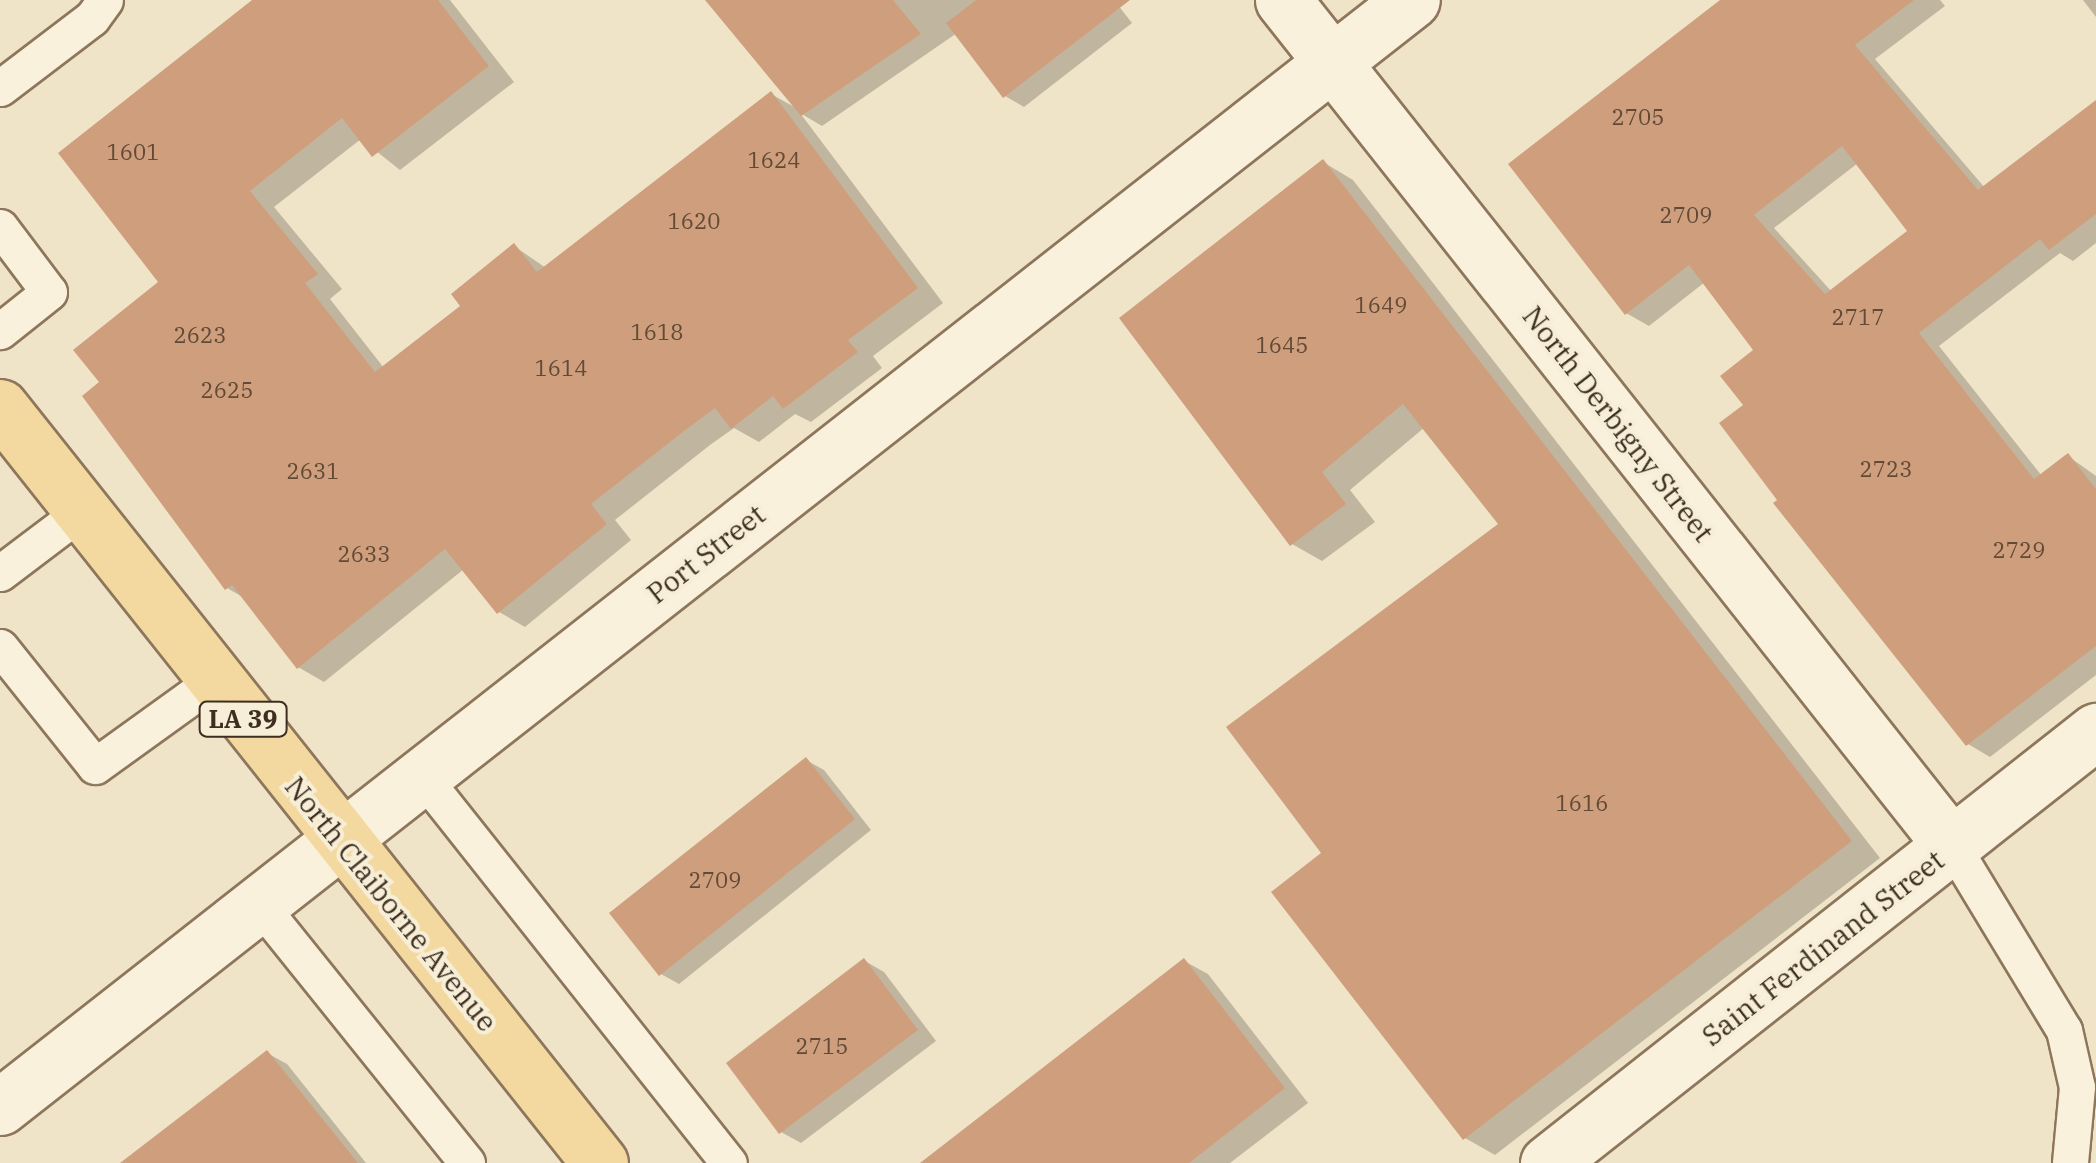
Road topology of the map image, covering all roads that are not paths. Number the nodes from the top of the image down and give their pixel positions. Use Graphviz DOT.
graph roads {
  1 [pos="104,0"];
  2 [pos="1283,0"];
  3 [pos="1412,0"];
  4 [pos="1332,64"];
  5 [pos="0,88"];
  6 [pos="0,227"];
  7 [pos="0,331"];
  8 [pos="0,407"];
  9 [pos="82,511"];
  10 [pos="0,573"];
  11 [pos="0,647"];
  12 [pos="213,681"];
  13 [pos="2096,732"];
  14 [pos="422,776"];
  15 [pos="338,842"];
  16 [pos="1954,847"];
  17 [pos="259,904"];
  18 [pos="0,1106"];
  19 [pos="2064,1159"];
  20 [pos="467,1163"];
  21 [pos="600,1163"];
  22 [pos="729,1163"];
  23 [pos="1548,1163"];
  1 -- 5 [label="lane"];
  2 -- 4 [label="street, North Derbigny Street"];
  3 -- 4 [label="street, Port Street"];
  4 -- 14 [label="street, Port Street"];
  4 -- 16 [label="street, North Derbigny Street"];
  6 -- 7 [label="lane"];
  8 -- 9 [label="main road, North Claiborne Avenue / LA 39"];
  9 -- 10 [label="lane"];
  9 -- 12 [label="main road, North Claiborne Avenue / LA 39"];
  11 -- 12 [label="lane"];
  12 -- 15 [label="main road, North Claiborne Avenue / LA 39"];
  13 -- 16 [label="street, Saint Ferdinand Street"];
  14 -- 15 [label="street, Port Street"];
  14 -- 22 [label="lane"];
  15 -- 17 [label="street, Port Street"];
  15 -- 21 [label="main road, North Claiborne Avenue / LA 39"];
  16 -- 19 [label="lane"];
  16 -- 23 [label="street, Saint Ferdinand Street"];
  17 -- 18 [label="street, Port Street"];
  17 -- 20 [label="lane"];
}
